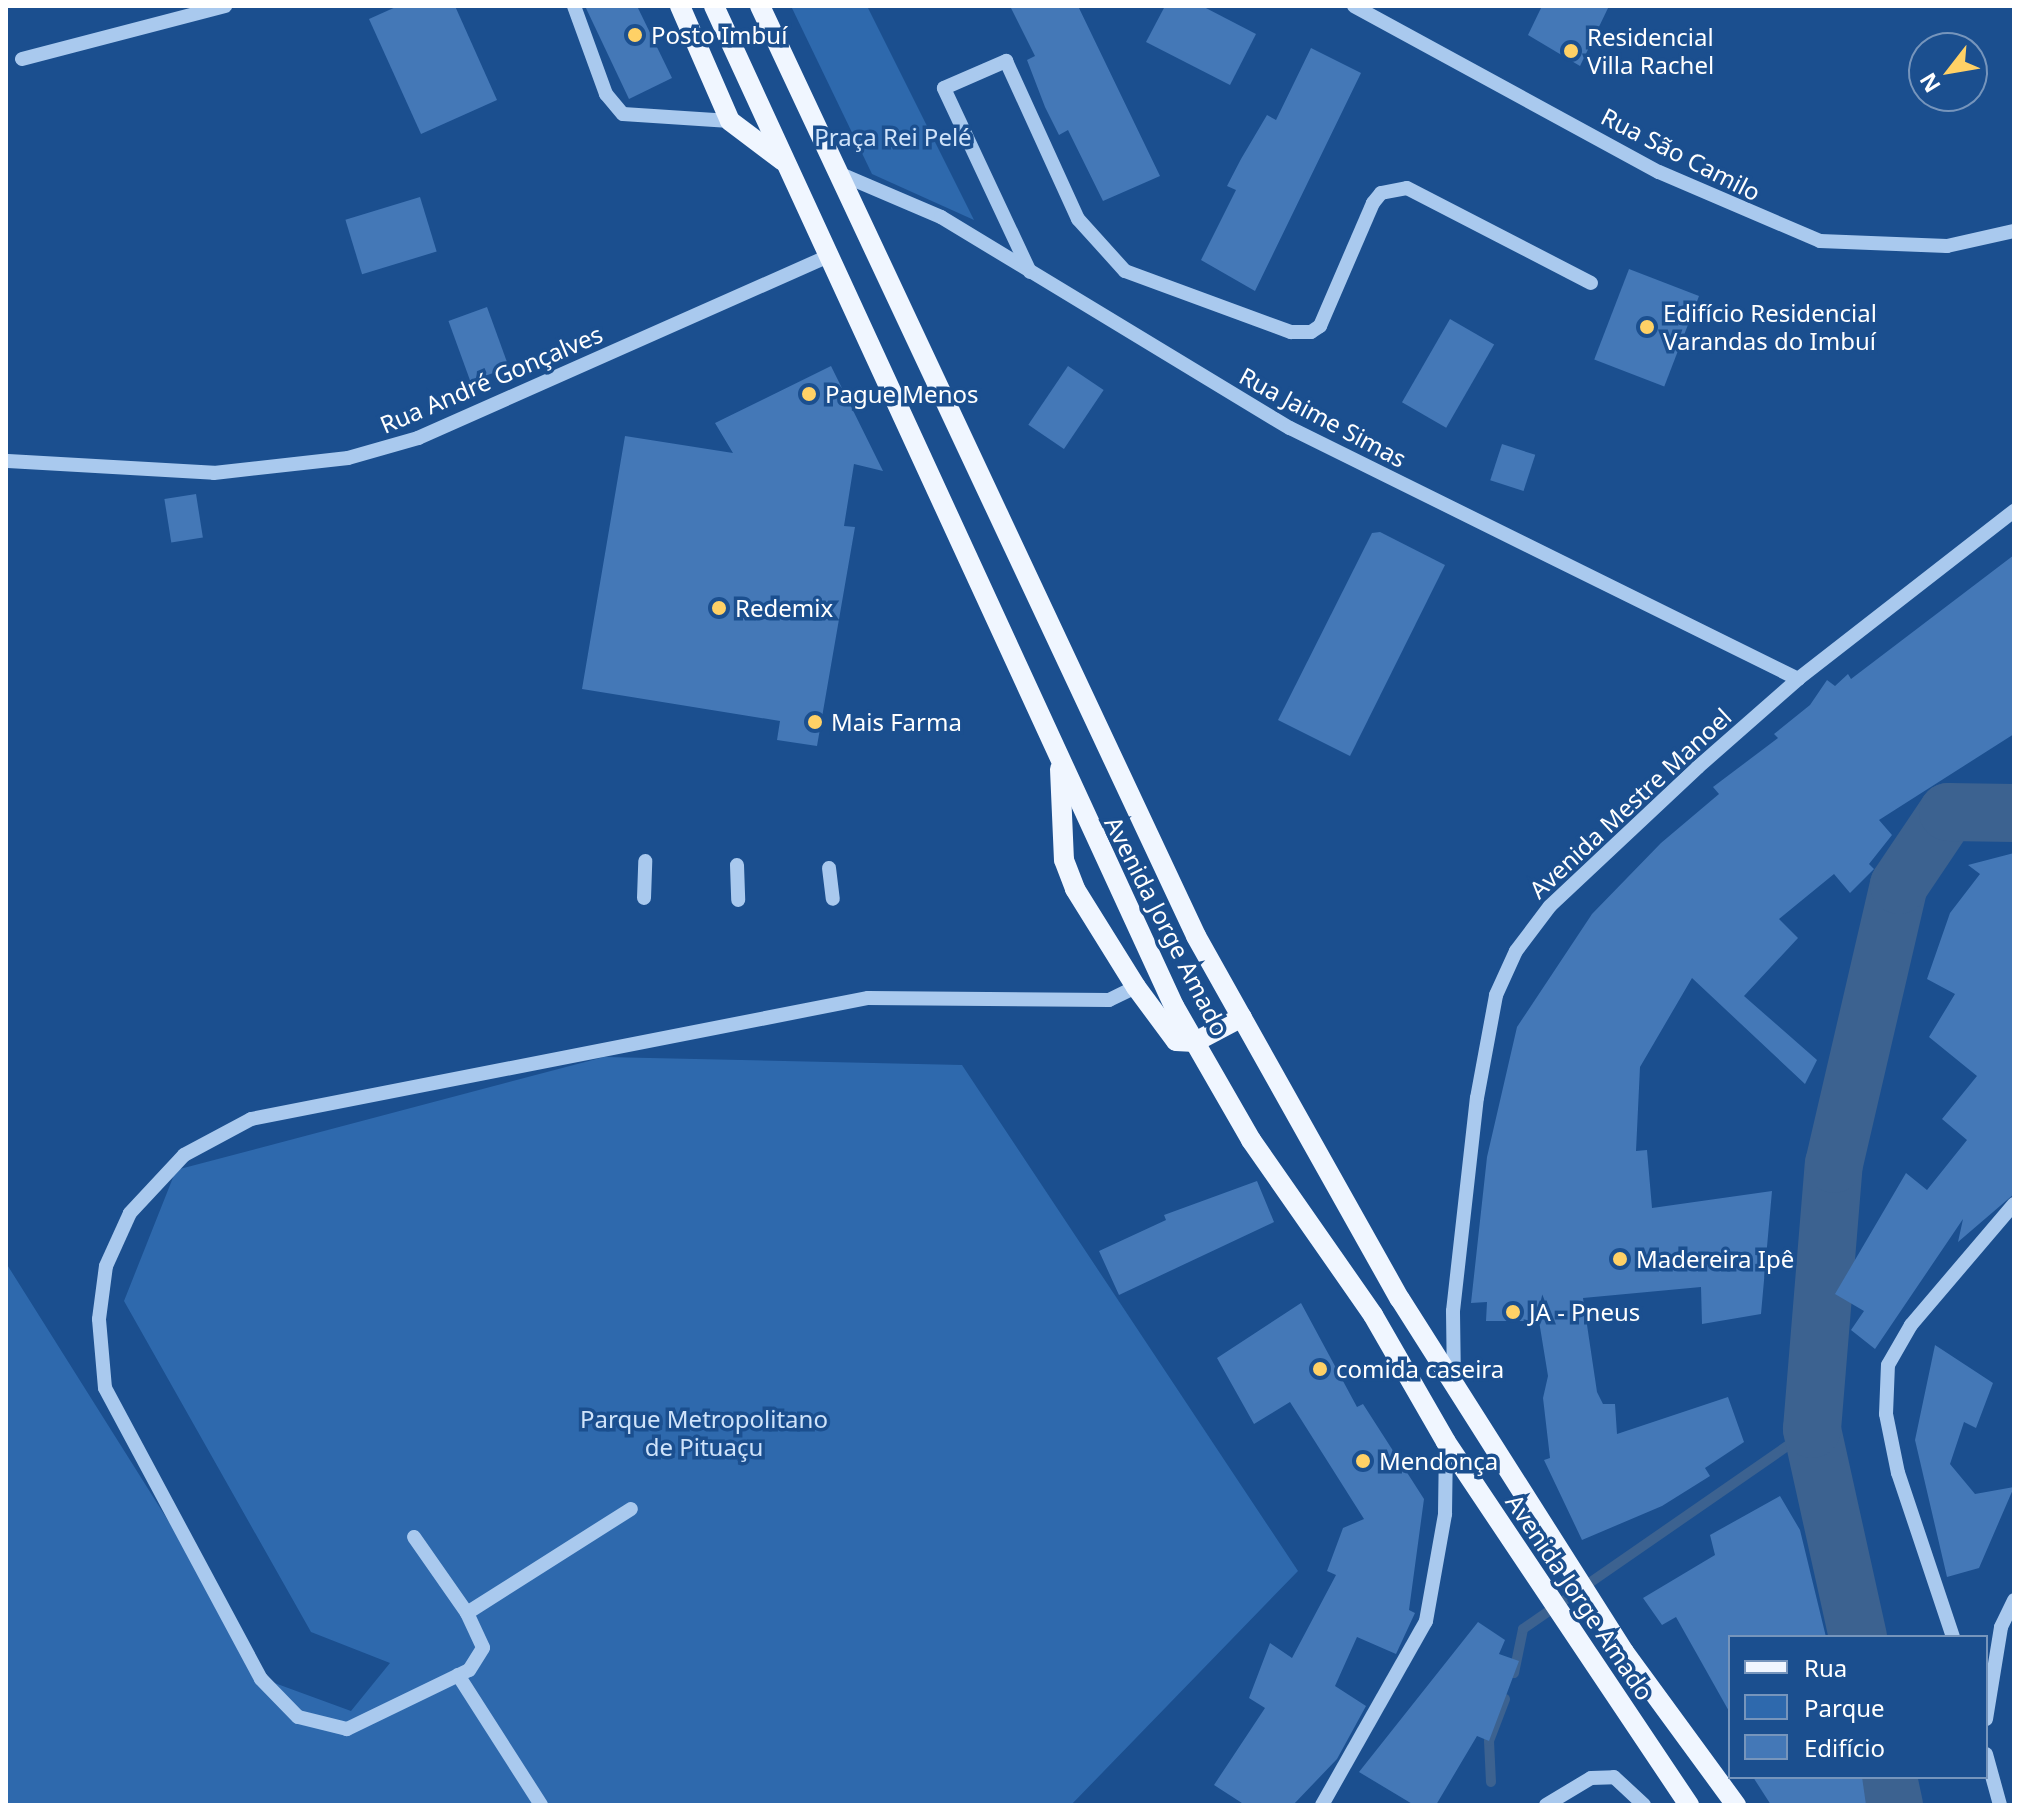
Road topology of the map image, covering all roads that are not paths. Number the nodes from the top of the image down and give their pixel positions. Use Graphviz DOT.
graph roads {
  1 [pos="225,6"];
  2 [pos="574,6"];
  3 [pos="680,6"];
  4 [pos="714,6"];
  5 [pos="760,6"];
  6 [pos="1354,6"];
  7 [pos="22,59"];
  8 [pos="730,121"];
  9 [pos="784,162"];
  10 [pos="838,173"];
  11 [pos="2014,231"];
  12 [pos="831,255"];
  13 [pos="1030,272"];
  14 [pos="1591,283"];
  15 [pos="8,461"];
  16 [pos="2014,511"];
  17 [pos="1798,679"];
  18 [pos="1060,765"];
  19 [pos="645,861"];
  20 [pos="737,865"];
  21 [pos="829,868"];
  22 [pos="644,898"];
  23 [pos="833,899"];
  24 [pos="738,900"];
  25 [pos="1136,987"];
  26 [pos="1242,1017"];
  27 [pos="1195,1042"];
  28 [pos="2014,1204"];
  29 [pos="1400,1299"];
  30 [pos="1373,1315"];
  31 [pos="1454,1384"];
  32 [pos="1446,1442"];
  33 [pos="631,1509"];
  34 [pos="414,1537"];
  35 [pos="2014,1600"];
  36 [pos="467,1613"];
  37 [pos="1952,1635"];
  38 [pos="458,1675"];
  39 [pos="1988,1707"];
  40 [pos="1988,1761"];
  41 [pos="541,1805"];
  42 [pos="1322,1805"];
  43 [pos="1546,1805"];
  44 [pos="1644,1805"];
  45 [pos="1689,1805"];
  46 [pos="1736,1805"];
  47 [pos="2000,1805"];
  1 -- 7 [label="street"];
  2 -- 8 [label="street"];
  3 -- 8 [label="main road"];
  4 -- 9 [label="main road, Avenida Jorge Amado"];
  5 -- 10 [label="main road, Avenida Jorge Amado"];
  6 -- 11 [label="street, Rua São Camilo"];
  8 -- 9 [label="main road"];
  9 -- 12 [label="main road, Avenida Jorge Amado"];
  10 -- 13 [label="street, Rua Jaime Simas"];
  10 -- 26 [label="main road, Avenida Jorge Amado"];
  12 -- 15 [label="street, Rua André Gonçalves"];
  12 -- 18 [label="main road, Avenida Jorge Amado"];
  13 -- 14 [label="street"];
  13 -- 17 [label="street, Rua Jaime Simas"];
  16 -- 17 [label="street, Avenida Mestre Manoel"];
  17 -- 31 [label="street, Avenida Mestre Manoel"];
  18 -- 25 [label="main road"];
  18 -- 27 [label="main road, Avenida Jorge Amado"];
  19 -- 22 [label="street"];
  20 -- 24 [label="street"];
  21 -- 23 [label="street"];
  25 -- 27 [label="main road"];
  25 -- 38 [label="street"];
  26 -- 27 [label="main road"];
  26 -- 29 [label="main road, Avenida Jorge Amado"];
  27 -- 30 [label="main road, Avenida Jorge Amado"];
  28 -- 37 [label="street"];
  29 -- 30 [label="main road"];
  29 -- 31 [label="main road, Avenida Jorge Amado"];
  30 -- 32 [label="main road, Avenida Jorge Amado"];
  31 -- 46 [label="main road, Avenida Jorge Amado"];
  32 -- 42 [label="street"];
  32 -- 45 [label="main road, Avenida Jorge Amado"];
  33 -- 36 [label="street"];
  34 -- 36 [label="street"];
  35 -- 39 [label="street"];
  36 -- 38 [label="street"];
  38 -- 41 [label="street"];
  40 -- 47 [label="street"];
  43 -- 44 [label="street"];
}
